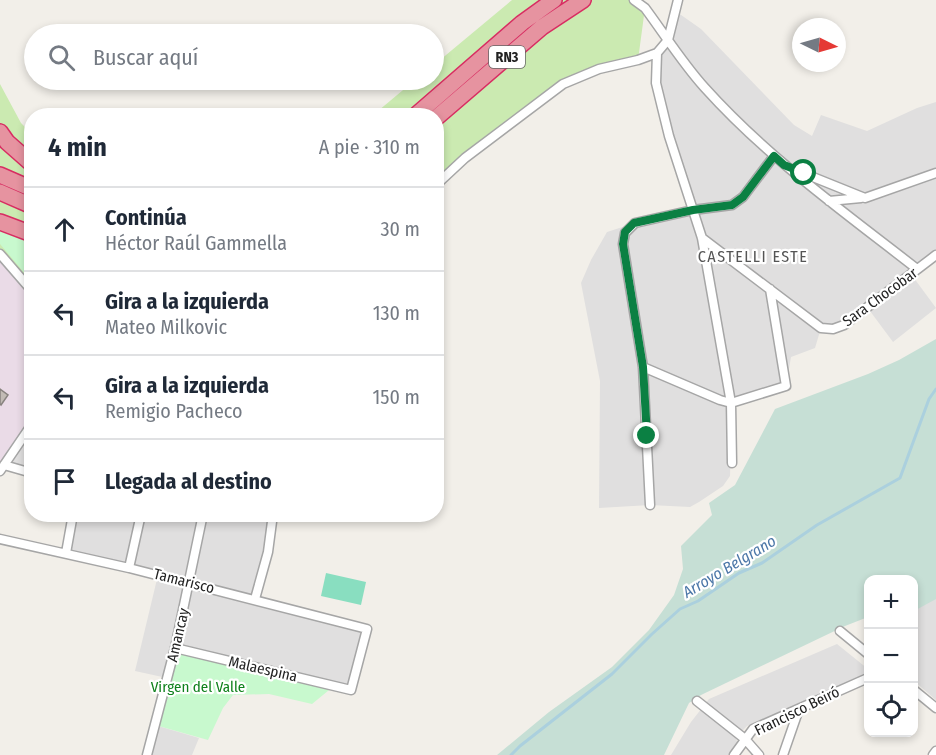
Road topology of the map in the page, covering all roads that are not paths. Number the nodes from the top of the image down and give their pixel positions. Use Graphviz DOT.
graph roads {
  1 [pos="554,0"];
  2 [pos="583,0"];
  3 [pos="634,0"];
  4 [pos="678,0"];
  5 [pos="668,40"];
  6 [pos="657,53"];
  7 [pos="424,108"];
  8 [pos="444,111"];
  9 [pos="0,132"];
  10 [pos="774,156"];
  11 [pos="24,157"];
  12 [pos="784,165"];
  13 [pos="936,173"];
  14 [pos="0,174"];
  15 [pos="444,178"];
  16 [pos="24,185"];
  17 [pos="0,192"];
  18 [pos="865,198"];
  19 [pos="829,201"];
  20 [pos="24,202"];
  21 [pos="693,210"];
  22 [pos="0,222"];
  23 [pos="24,231"];
  24 [pos="702,238"];
  25 [pos="0,254"];
  26 [pos="936,255"];
  27 [pos="917,270"];
  28 [pos="24,282"];
  29 [pos="770,289"];
  30 [pos="643,367"];
  31 [pos="731,403"];
  32 [pos="24,436"];
  33 [pos="732,463"];
  34 [pos="2,468"];
  35 [pos="24,472"];
  36 [pos="650,505"];
  37 [pos="72,522"];
  38 [pos="139,522"];
  39 [pos="202,522"];
  40 [pos="272,522"];
  41 [pos="0,539"];
  42 [pos="66,553"];
  43 [pos="129,568"];
  44 [pos="189,583"];
  45 [pos="255,599"];
  46 [pos="840,631"];
  47 [pos="175,648"];
  48 [pos="864,651"];
  49 [pos="864,680"];
  50 [pos="351,690"];
  51 [pos="918,693"];
  52 [pos="696,701"];
  53 [pos="936,708"];
  54 [pos="799,709"];
  55 [pos="745,739"];
  56 [pos="147,755"];
  57 [pos="734,755"];
  58 [pos="759,755"];
  59 [pos="783,755"];
  1 -- 7 [label="highway, RN3"];
  2 -- 8 [label="highway, RN3"];
  3 -- 5 [label="street"];
  4 -- 5 [label="street"];
  5 -- 6 [label="street"];
  5 -- 10 [label="street"];
  6 -- 15 [label="street"];
  6 -- 21 [label="street"];
  9 -- 11 [label="highway"];
  10 -- 12 [label="street"];
  10 -- 21 [label="street"];
  12 -- 18 [label="street"];
  12 -- 19 [label="street"];
  13 -- 18 [label="street"];
  14 -- 16 [label="highway"];
  17 -- 20 [label="highway"];
  18 -- 19 [label="street"];
  19 -- 27 [label="street"];
  21 -- 24 [label="street"];
  21 -- 30 [label="street"];
  22 -- 23 [label="highway"];
  24 -- 29 [label="street"];
  24 -- 31 [label="street"];
  25 -- 28 [label="street"];
  26 -- 27 [label="street, Sara Chocobar"];
  27 -- 29 [label="street, Sara Chocobar"];
  29 -- 31 [label="street"];
  30 -- 31 [label="street"];
  30 -- 36 [label="street"];
  31 -- 33 [label="street"];
  32 -- 34 [label="street"];
  34 -- 35 [label="street"];
  37 -- 42 [label="street"];
  38 -- 43 [label="street"];
  39 -- 44 [label="street, Amancay"];
  40 -- 45 [label="street"];
  41 -- 42 [label="street, Tamarisco"];
  42 -- 43 [label="street, Tamarisco"];
  43 -- 44 [label="street, Tamarisco"];
  44 -- 45 [label="street, Tamarisco"];
  44 -- 47 [label="street, Amancay"];
  45 -- 50 [label="street, Tamarisco"];
  46 -- 48 [label="street"];
  47 -- 50 [label="street, Malaespina"];
  47 -- 56 [label="street, Amancay"];
  49 -- 54 [label="street, Francisco Beiró"];
  51 -- 53 [label="street"];
  52 -- 55 [label="street"];
  54 -- 55 [label="street, Francisco Beiró"];
  54 -- 59 [label="street"];
  55 -- 57 [label="street, Francisco Beiró"];
  55 -- 58 [label="street"];
}
